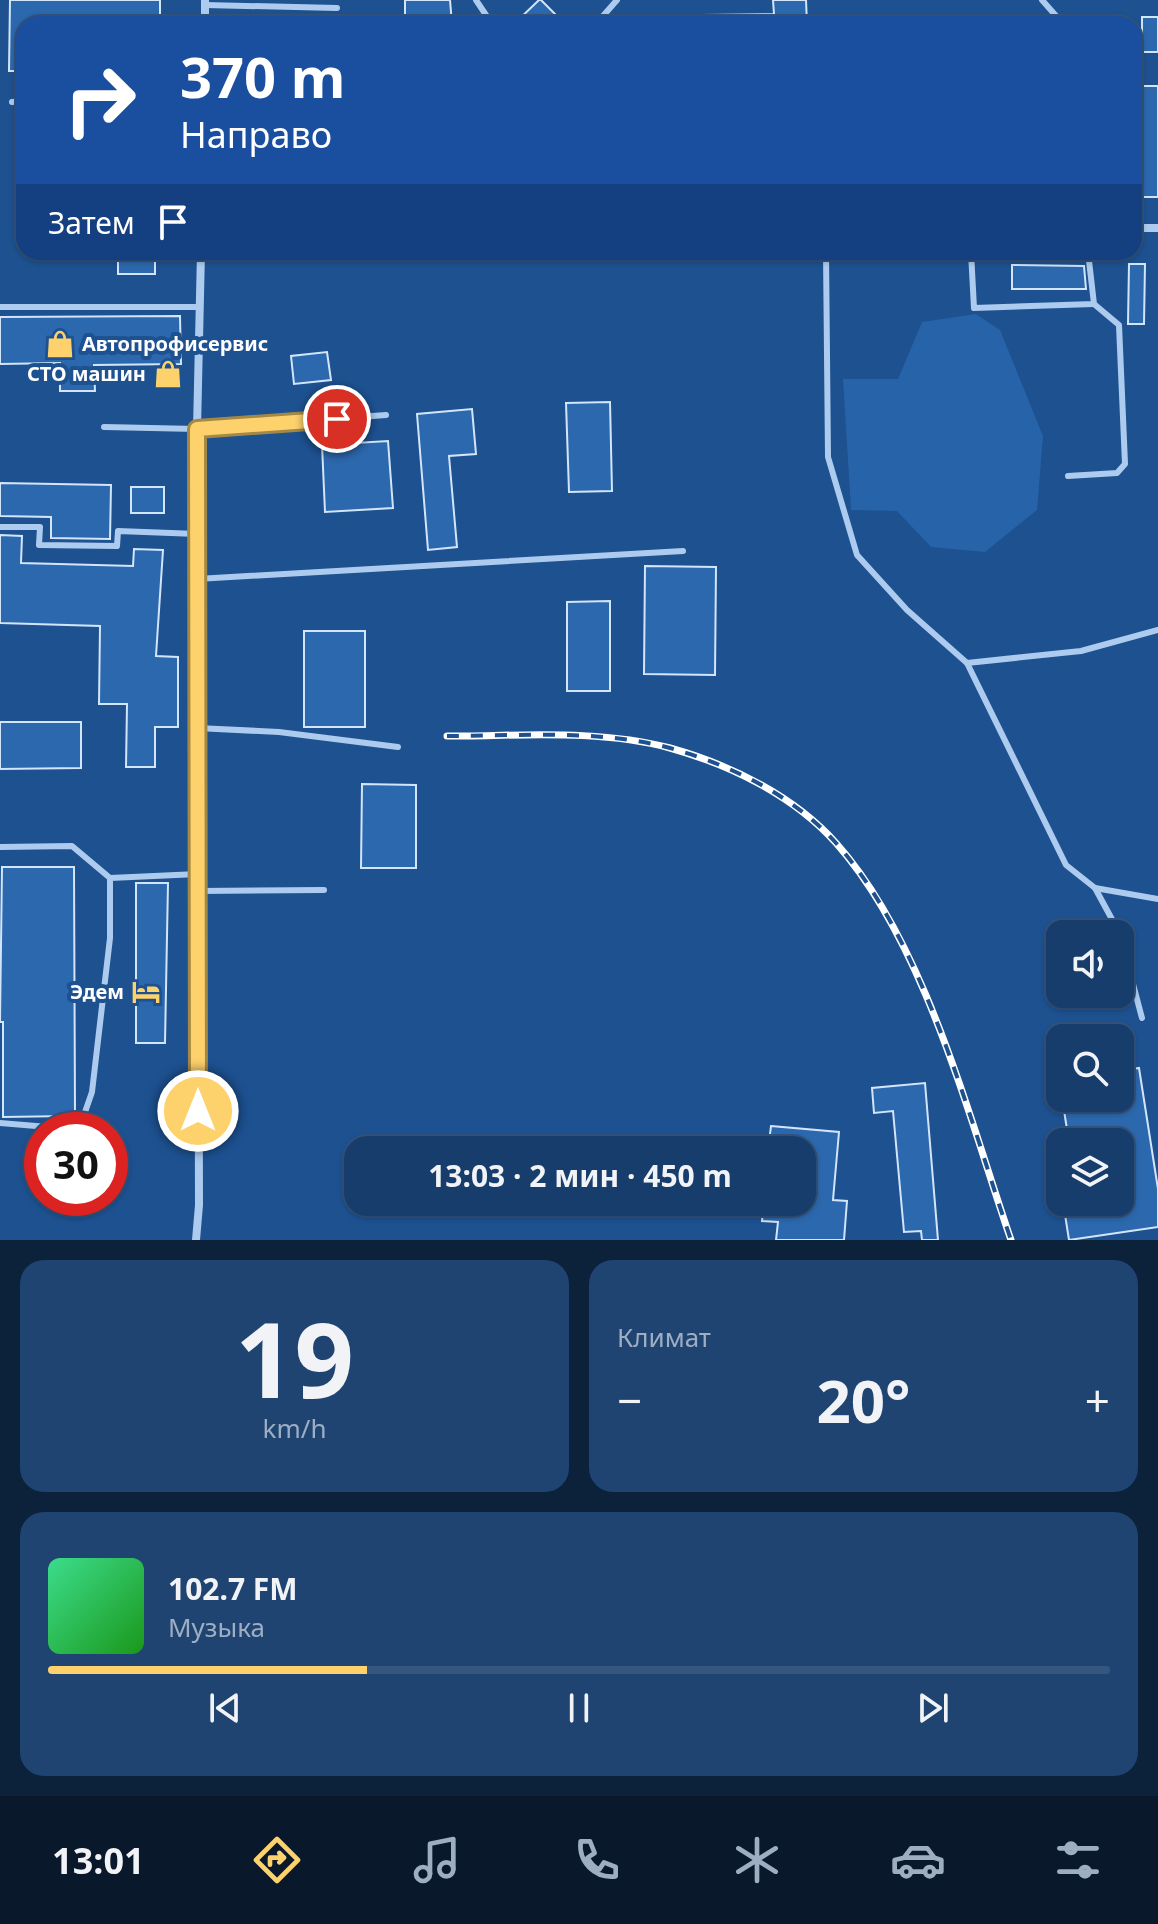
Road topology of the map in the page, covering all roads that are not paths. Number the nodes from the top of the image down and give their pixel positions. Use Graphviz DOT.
graph roads {
  1 [pos="617,0"];
  2 [pos="1042,0"];
  3 [pos="205,3"];
  4 [pos="337,8"];
  5 [pos="603,16"];
  6 [pos="1056,16"];
  7 [pos="12,102"];
  8 [pos="16,102"];
  9 [pos="201,260"];
  10 [pos="826,260"];
  11 [pos="971,260"];
  12 [pos="1089,260"];
  13 [pos="1094,304"];
  14 [pos="0,307"];
  15 [pos="200,307"];
  16 [pos="386,415"];
  17 [pos="104,427"];
  18 [pos="197,429"];
  19 [pos="1068,476"];
  20 [pos="0,527"];
  21 [pos="197,534"];
  22 [pos="683,551"];
  23 [pos="197,579"];
  24 [pos="1158,630"];
  25 [pos="967,663"];
  26 [pos="197,728"];
  27 [pos="398,747"];
  28 [pos="0,847"];
  29 [pos="198,874"];
  30 [pos="110,878"];
  31 [pos="1095,888"];
  32 [pos="324,890"];
  33 [pos="198,891"];
  34 [pos="1158,899"];
  35 [pos="1112,920"];
  36 [pos="1134,987"];
  37 [pos="1142,1018"];
  38 [pos="0,1123"];
  39 [pos="196,1240"];
  1 -- 5 [label="lane"];
  2 -- 6 [label="lane"];
  3 -- 4 [label="lane"];
  7 -- 8 [label="lane"];
  9 -- 15 [label="street"];
  10 -- 25 [label="lane"];
  11 -- 13 [label="lane"];
  12 -- 13 [label="lane"];
  13 -- 19 [label="lane"];
  14 -- 15 [label="lane"];
  15 -- 18 [label="street"];
  16 -- 18 [label="lane"];
  17 -- 18 [label="lane"];
  18 -- 21 [label="street"];
  20 -- 21 [label="lane"];
  21 -- 23 [label="street"];
  22 -- 23 [label="lane"];
  23 -- 26 [label="street"];
  24 -- 25 [label="lane"];
  25 -- 31 [label="lane"];
  26 -- 27 [label="lane"];
  26 -- 29 [label="street"];
  28 -- 30 [label="lane"];
  29 -- 30 [label="lane"];
  29 -- 33 [label="street"];
  30 -- 38 [label="lane"];
  31 -- 34 [label="lane"];
  31 -- 35 [label="lane"];
  32 -- 33 [label="lane"];
  33 -- 39 [label="street"];
  36 -- 37 [label="lane"];
}
